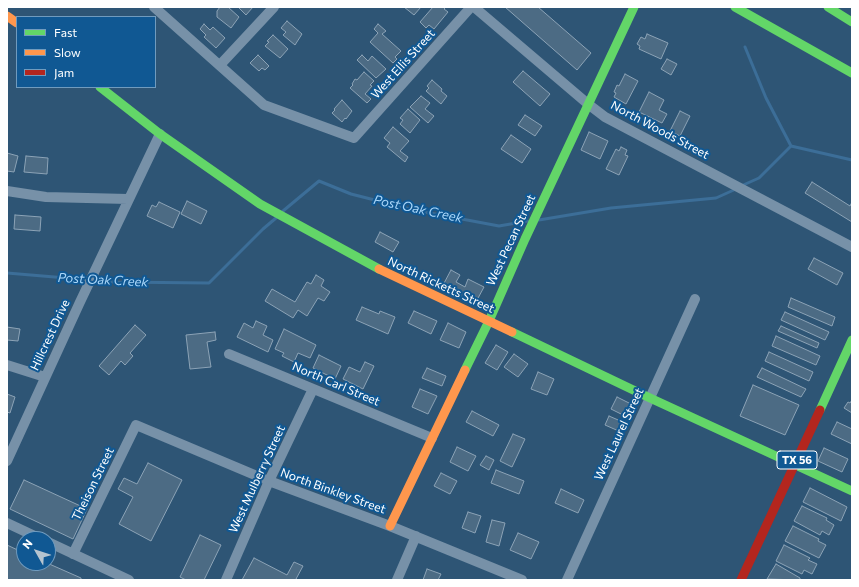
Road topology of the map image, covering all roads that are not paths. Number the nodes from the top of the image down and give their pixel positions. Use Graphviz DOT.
graph roads {
  1 [pos="154,7"];
  2 [pos="274,7"];
  3 [pos="471,7"];
  4 [pos="474,7"];
  5 [pos="634,7"];
  6 [pos="735,7"];
  7 [pos="828,7"];
  8 [pos="7,16"];
  9 [pos="16,22"];
  10 [pos="852,22"];
  11 [pos="220,65"];
  12 [pos="852,73"];
  13 [pos="101,88"];
  14 [pos="588,104"];
  15 [pos="160,134"];
  16 [pos="7,191"];
  17 [pos="128,199"];
  18 [pos="852,247"];
  19 [pos="696,300"];
  20 [pos="489,321"];
  21 [pos="852,340"];
  22 [pos="230,354"];
  23 [pos="7,365"];
  24 [pos="45,377"];
  25 [pos="313,389"];
  26 [pos="650,398"];
  27 [pos="136,425"];
  28 [pos="432,438"];
  29 [pos="7,461"];
  30 [pos="795,464"];
  31 [pos="270,481"];
  32 [pos="852,491"];
  33 [pos="7,523"];
  34 [pos="390,526"];
  35 [pos="24,531"];
  36 [pos="416,536"];
  37 [pos="56,546"];
  38 [pos="73,554"];
  39 [pos="129,580"];
  40 [pos="226,580"];
  41 [pos="397,580"];
  42 [pos="522,580"];
  43 [pos="567,580"];
  44 [pos="741,580"];
  1 -- 11 [label="street"];
  2 -- 11 [label="street"];
  3 -- 11 [label="street, West Ellis Street"];
  4 -- 14 [label="street, North Woods Street"];
  5 -- 14 [label="main road, West Pecan Street"];
  6 -- 12 [label="main road"];
  7 -- 10 [label="main road"];
  8 -- 9 [label="main road"];
  13 -- 15 [label="main road, North Ricketts Street"];
  14 -- 18 [label="street, North Woods Street"];
  14 -- 20 [label="main road, West Pecan Street"];
  15 -- 17 [label="street, Hillcrest Drive"];
  15 -- 20 [label="main road, North Ricketts Street"];
  16 -- 17 [label="street"];
  17 -- 24 [label="street, Hillcrest Drive"];
  19 -- 26 [label="street, West Laurel Street"];
  20 -- 26 [label="main road, North Ricketts Street"];
  20 -- 28 [label="main road, West Pecan Street"];
  21 -- 30 [label="main road, TX 56"];
  22 -- 25 [label="street, North Carl Street"];
  23 -- 24 [label="street"];
  24 -- 29 [label="street, Hillcrest Drive"];
  25 -- 28 [label="street, North Carl Street"];
  25 -- 31 [label="street, West Mulberry Street"];
  26 -- 30 [label="main road, North Ricketts Street"];
  26 -- 43 [label="street, West Laurel Street"];
  27 -- 31 [label="street, North Binkley Street"];
  27 -- 38 [label="street, Theison Street"];
  28 -- 34 [label="main road, West Pecan Street"];
  30 -- 32 [label="main road, North Ricketts Street"];
  30 -- 44 [label="main road, TX 56"];
  31 -- 34 [label="street, North Binkley Street"];
  31 -- 40 [label="street, West Mulberry Street"];
  33 -- 35 [label="street"];
  34 -- 36 [label="street, North Binkley Street"];
  36 -- 41 [label="street"];
  36 -- 42 [label="street, North Binkley Street"];
  37 -- 38 [label="street"];
  38 -- 39 [label="street"];
}
